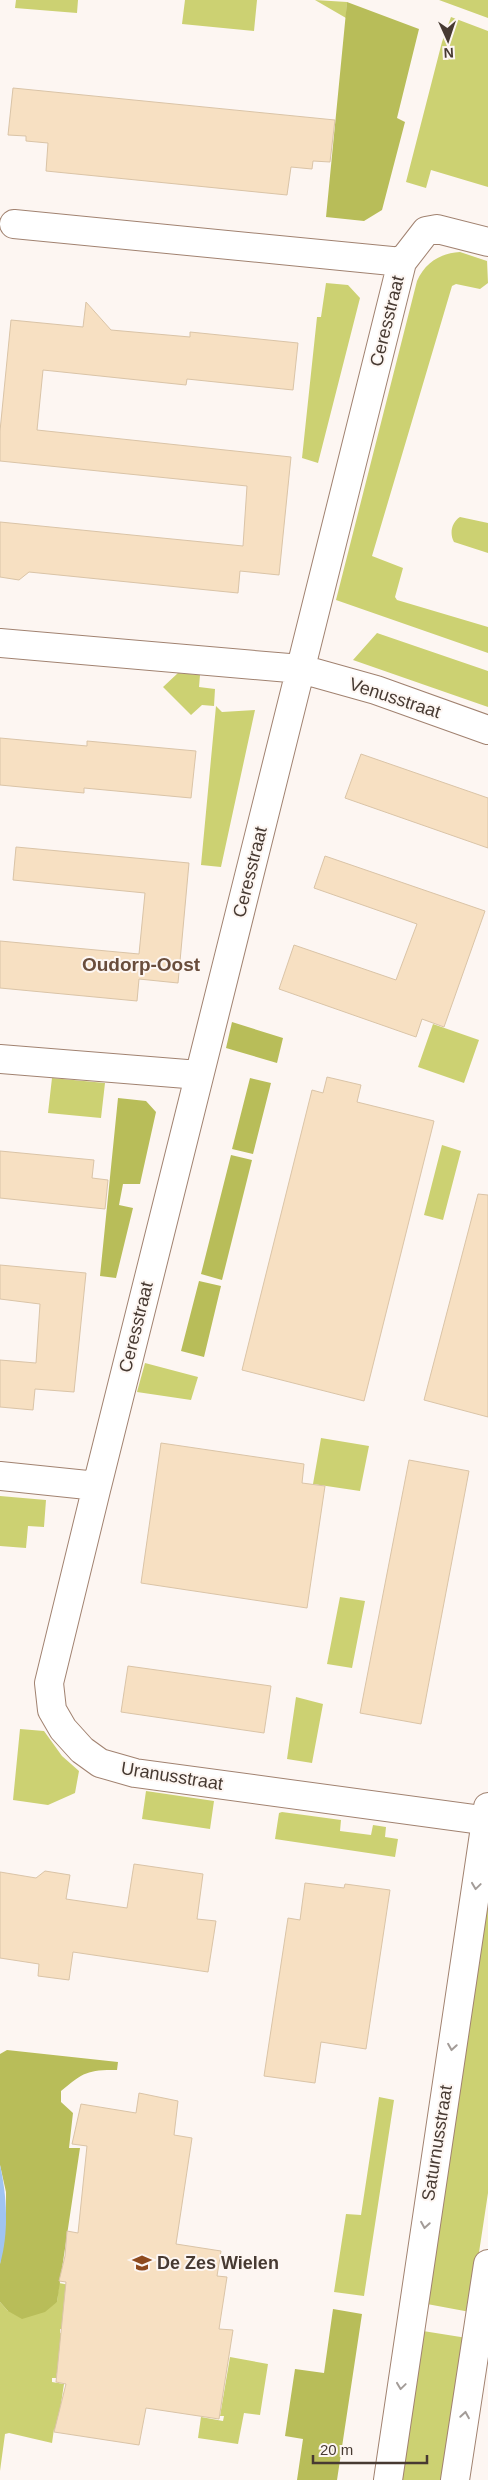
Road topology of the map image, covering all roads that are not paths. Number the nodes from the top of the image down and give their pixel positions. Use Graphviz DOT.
graph roads {
  1 [pos="14,224"];
  2 [pos="488,242"];
  3 [pos="402,262"];
  4 [pos="0,642"];
  5 [pos="301,669"];
  6 [pos="488,730"];
  7 [pos="0,1059"];
  8 [pos="199,1074"];
  9 [pos="0,1476"];
  10 [pos="97,1486"];
  11 [pos="487,1816"];
  12 [pos="488,2264"];
  13 [pos="388,2480"];
  14 [pos="456,2480"];
  1 -- 3 [label="street, Ceresstraat"];
  2 -- 3 [label="street"];
  3 -- 5 [label="street, Ceresstraat"];
  4 -- 5 [label="street"];
  5 -- 6 [label="street, Venusstraat"];
  5 -- 8 [label="street, Ceresstraat"];
  7 -- 8 [label="street"];
  8 -- 10 [label="street, Ceresstraat"];
  9 -- 10 [label="street"];
  10 -- 11 [label="street, Uranusstraat"];
  11 -- 13 [label="street, Saturnusstraat, one-way"];
  14 -- 12 [label="street, one-way"];
}
